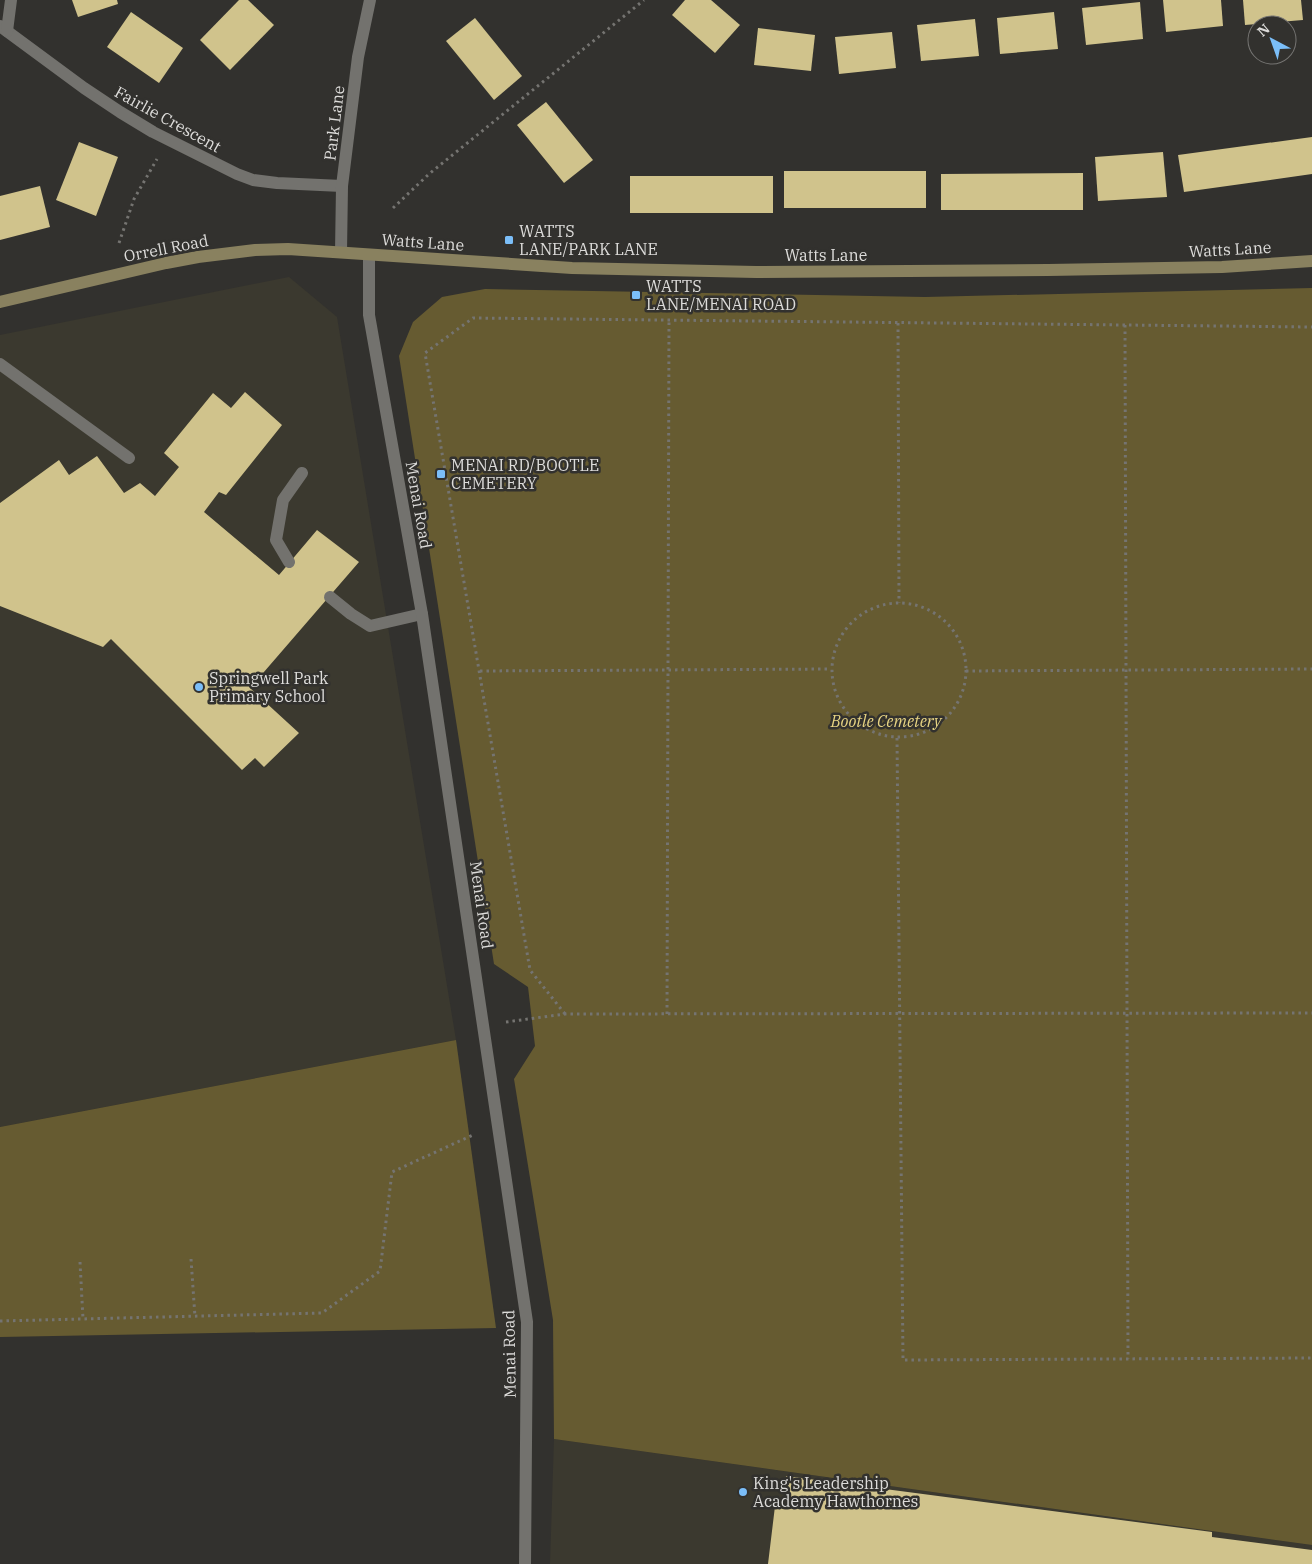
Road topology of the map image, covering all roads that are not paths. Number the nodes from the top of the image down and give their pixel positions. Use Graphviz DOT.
graph roads {
  1 [pos="11,0"];
  2 [pos="370,0"];
  3 [pos="3,29"];
  4 [pos="342,186"];
  5 [pos="341,252"];
  6 [pos="369,255"];
  7 [pos="1312,261"];
  8 [pos="0,302"];
  9 [pos="0,364"];
  10 [pos="129,458"];
  11 [pos="302,473"];
  12 [pos="289,562"];
  13 [pos="330,597"];
  14 [pos="422,614"];
  15 [pos="526,1564"];
  1 -- 3 [label="street"];
  2 -- 4 [label="street, Park Lane"];
  3 -- 4 [label="street, Fairlie Crescent"];
  4 -- 5 [label="street, Park Lane"];
  5 -- 6 [label="street, Watts Lane"];
  5 -- 8 [label="street, Orrell Road"];
  6 -- 7 [label="street, Watts Lane"];
  6 -- 14 [label="street, Menai Road"];
  9 -- 10 [label="street"];
  11 -- 12 [label="street"];
  13 -- 14 [label="street"];
  14 -- 15 [label="street, Menai Road"];
}
